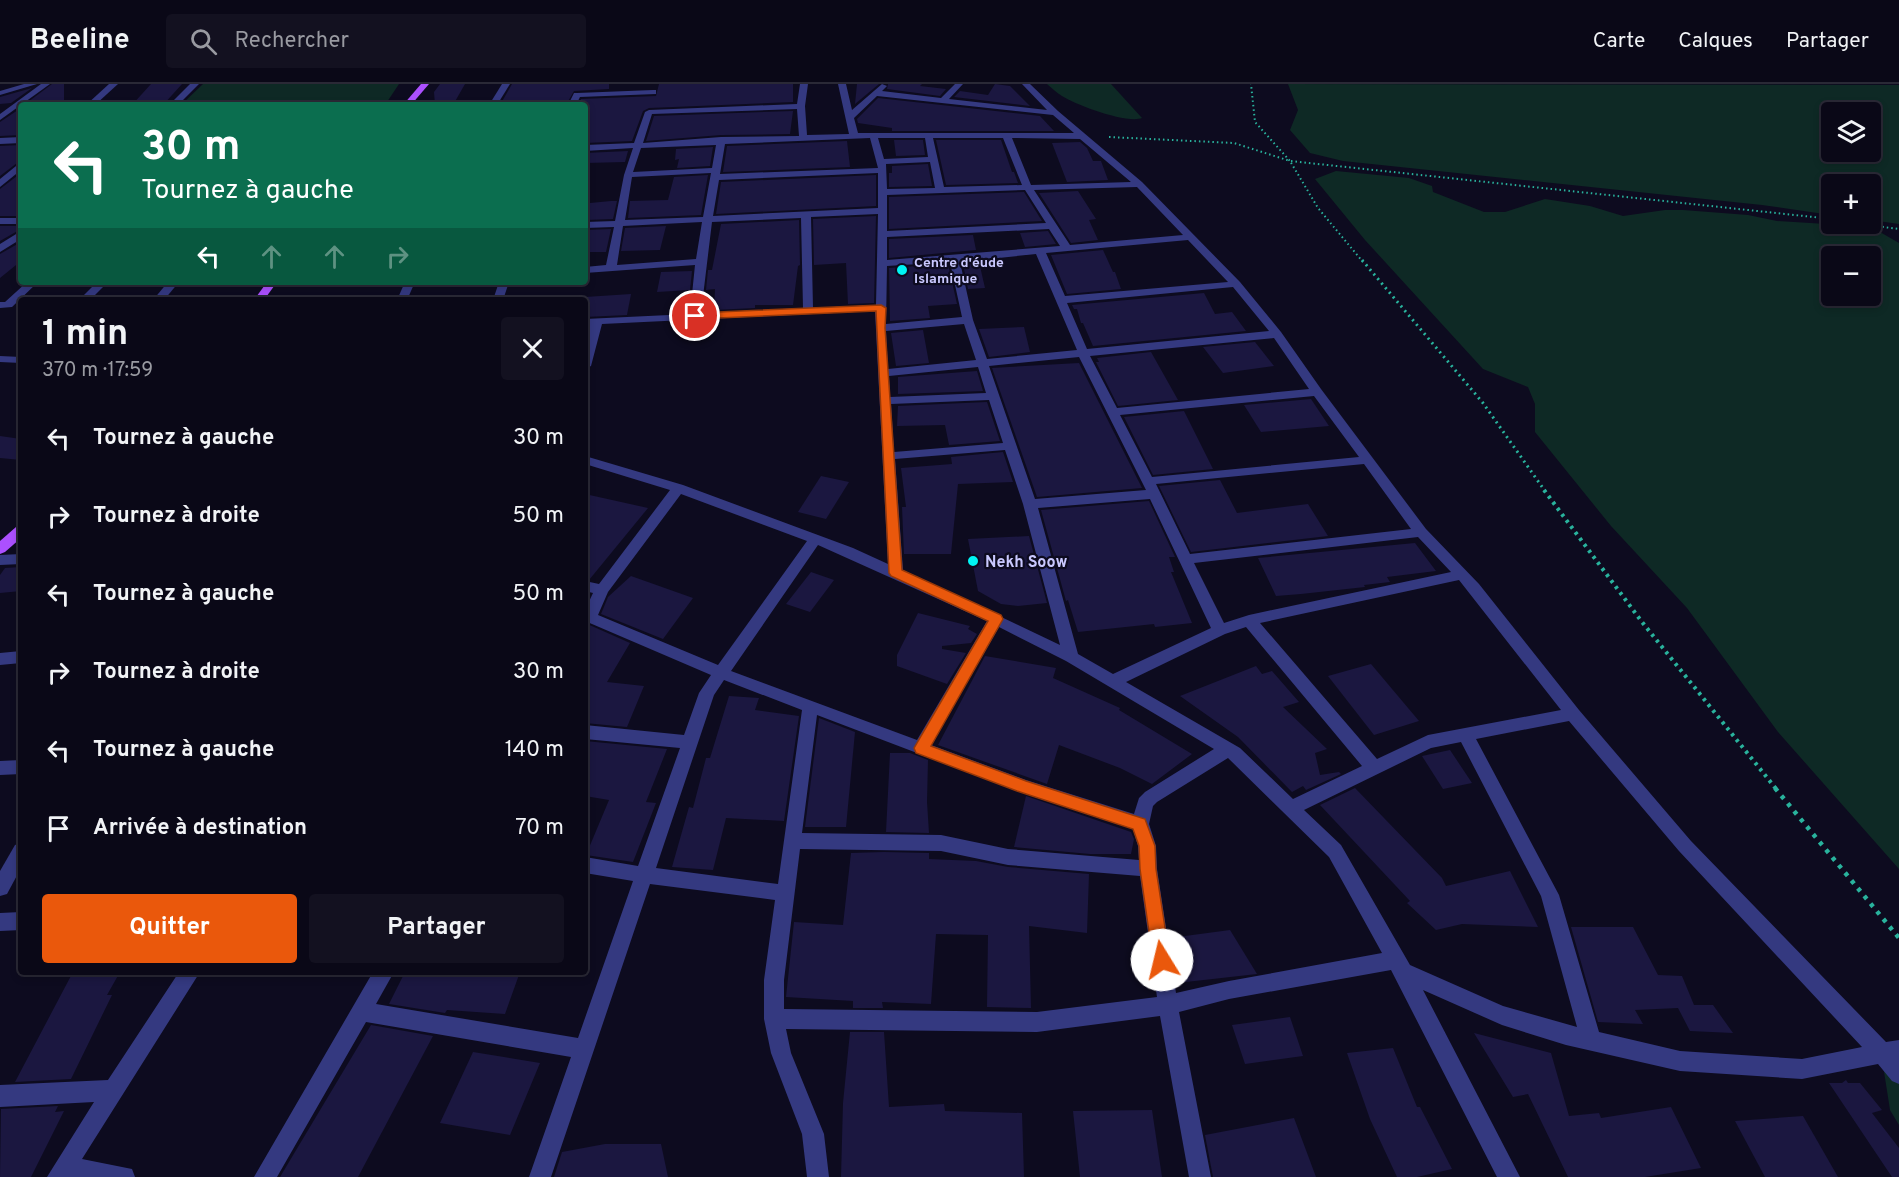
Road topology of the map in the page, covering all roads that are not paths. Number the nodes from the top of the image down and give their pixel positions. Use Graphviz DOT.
graph roads {
  1 [pos="33,84"];
  2 [pos="46,84"];
  3 [pos="114,84"];
  4 [pos="195,84"];
  5 [pos="425,84"];
  6 [pos="506,84"];
  7 [pos="580,84"];
  8 [pos="804,84"];
  9 [pos="842,84"];
  10 [pos="886,84"];
  11 [pos="959,84"];
  12 [pos="1026,84"];
  13 [pos="654,88"];
  14 [pos="0,93"];
  15 [pos="875,93"];
  16 [pos="577,95"];
  17 [pos="943,101"];
  18 [pos="22,102"];
  19 [pos="93,102"];
  20 [pos="176,102"];
  21 [pos="410,102"];
  22 [pos="495,102"];
  23 [pos="574,102"];
  24 [pos="18,105"];
  25 [pos="801,106"];
  26 [pos="649,112"];
  27 [pos="1055,113"];
  28 [pos="850,117"];
  29 [pos="0,118"];
  30 [pos="927,134"];
  31 [pos="873,135"];
  32 [pos="1006,135"];
  33 [pos="854,136"];
  34 [pos="1084,136"];
  35 [pos="803,138"];
  36 [pos="18,140"];
  37 [pos="721,140"];
  38 [pos="0,141"];
  39 [pos="637,145"];
  40 [pos="588,148"];
  41 [pos="933,159"];
  42 [pos="882,166"];
  43 [pos="18,168"];
  44 [pos="715,174"];
  45 [pos="628,175"];
  46 [pos="0,184"];
  47 [pos="1139,184"];
  48 [pos="1027,187"];
  49 [pos="940,190"];
  50 [pos="883,192"];
  51 [pos="882,211"];
  52 [pos="806,215"];
  53 [pos="707,220"];
  54 [pos="0,221"];
  55 [pos="18,221"];
  56 [pos="618,224"];
  57 [pos="588,225"];
  58 [pos="1052,226"];
  59 [pos="882,234"];
  60 [pos="18,236"];
  61 [pos="1192,237"];
  62 [pos="0,249"];
  63 [pos="1067,249"];
  64 [pos="1040,251"];
  65 [pos="954,259"];
  66 [pos="701,262"];
  67 [pos="881,263"];
  68 [pos="611,268"];
  69 [pos="588,270"];
  70 [pos="1236,284"];
  71 [pos="30,285"];
  72 [pos="100,285"];
  73 [pos="171,285"];
  74 [pos="87,297"];
  75 [pos="161,297"];
  76 [pos="1061,300"];
  77 [pos="18,306"];
  78 [pos="3,308"];
  79 [pos="881,308"];
  80 [pos="808,310"];
  81 [pos="695,316"];
  82 [pos="968,320"];
  83 [pos="597,321"];
  84 [pos="588,322"];
  85 [pos="880,328"];
  86 [pos="1277,334"];
  87 [pos="1083,354"];
  88 [pos="588,355"];
  89 [pos="0,359"];
  90 [pos="18,360"];
  91 [pos="984,363"];
  92 [pos="883,373"];
  93 [pos="1317,392"];
  94 [pos="994,396"];
  95 [pos="885,401"];
  96 [pos="1113,412"];
  97 [pos="1010,446"];
  98 [pos="888,456"];
  99 [pos="1367,460"];
  100 [pos="588,461"];
  101 [pos="1148,481"];
  102 [pos="678,488"];
  103 [pos="1154,494"];
  104 [pos="1030,504"];
  105 [pos="1421,532"];
  106 [pos="18,533"];
  107 [pos="815,539"];
  108 [pos="0,549"];
  109 [pos="0,560"];
  110 [pos="18,560"];
  111 [pos="1186,560"];
  112 [pos="896,573"];
  113 [pos="1461,575"];
  114 [pos="588,587"];
  115 [pos="602,590"];
  116 [pos="588,619"];
  117 [pos="996,619"];
  118 [pos="1249,620"];
  119 [pos="588,621"];
  120 [pos="1220,630"];
  121 [pos="18,657"];
  122 [pos="1071,657"];
  123 [pos="0,659"];
  124 [pos="721,673"];
  125 [pos="1114,681"];
  126 [pos="810,707"];
  127 [pos="1573,714"];
  128 [pos="588,732"];
  129 [pos="1466,735"];
  130 [pos="690,742"];
  131 [pos="921,748"];
  132 [pos="1228,750"];
  133 [pos="18,767"];
  134 [pos="0,768"];
  135 [pos="1374,768"];
  136 [pos="1291,808"];
  137 [pos="1140,824"];
  138 [pos="792,841"];
  139 [pos="18,856"];
  140 [pos="588,866"];
  141 [pos="1148,869"];
  142 [pos="643,875"];
  143 [pos="0,888"];
  144 [pos="785,893"];
  145 [pos="18,921"];
  146 [pos="0,922"];
  147 [pos="1399,966"];
  148 [pos="188,975"];
  149 [pos="382,975"];
  150 [pos="1168,1005"];
  151 [pos="361,1011"];
  152 [pos="774,1019"];
  153 [pos="1591,1041"];
  154 [pos="584,1049"];
  155 [pos="1891,1052"];
  156 [pos="1899,1074"];
  157 [pos="115,1090"];
  158 [pos="0,1095"];
  159 [pos="62,1172"];
  160 [pos="124,1177"];
  161 [pos="265,1177"];
  162 [pos="540,1177"];
  163 [pos="818,1177"];
  164 [pos="1200,1177"];
  165 [pos="1509,1177"];
  1 -- 14 [label="street"];
  2 -- 18 [label="street"];
  3 -- 19 [label="street"];
  4 -- 20 [label="street"];
  5 -- 21 [label="main road"];
  6 -- 22 [label="street"];
  7 -- 16 [label="street"];
  8 -- 25 [label="street"];
  9 -- 28 [label="street"];
  10 -- 15 [label="street"];
  11 -- 17 [label="street"];
  12 -- 27 [label="street"];
  13 -- 16 [label="street"];
  13 -- 26 [label="street"];
  15 -- 17 [label="street"];
  15 -- 28 [label="street"];
  16 -- 23 [label="street"];
  17 -- 27 [label="street"];
  24 -- 29 [label="street"];
  25 -- 26 [label="street"];
  25 -- 35 [label="street"];
  26 -- 39 [label="street"];
  27 -- 34 [label="street"];
  28 -- 33 [label="street"];
  30 -- 31 [label="street"];
  30 -- 32 [label="street"];
  30 -- 41 [label="street"];
  31 -- 33 [label="street"];
  31 -- 42 [label="street"];
  32 -- 34 [label="street"];
  32 -- 48 [label="street"];
  33 -- 35 [label="street"];
  34 -- 47 [label="street"];
  35 -- 37 [label="street"];
  36 -- 38 [label="street"];
  37 -- 39 [label="street"];
  37 -- 44 [label="street"];
  39 -- 40 [label="street"];
  39 -- 45 [label="street"];
  41 -- 42 [label="street"];
  41 -- 49 [label="street"];
  42 -- 44 [label="street"];
  42 -- 50 [label="street"];
  43 -- 46 [label="street"];
  44 -- 45 [label="street"];
  44 -- 53 [label="street"];
  45 -- 56 [label="street"];
  47 -- 48 [label="street"];
  47 -- 61 [label="street"];
  48 -- 49 [label="street"];
  48 -- 58 [label="street"];
  49 -- 50 [label="street"];
  50 -- 51 [label="street"];
  51 -- 52 [label="street"];
  51 -- 59 [label="street"];
  52 -- 53 [label="street"];
  52 -- 80 [label="street"];
  53 -- 56 [label="street"];
  53 -- 66 [label="street"];
  54 -- 55 [label="street"];
  56 -- 57 [label="street"];
  56 -- 68 [label="street"];
  58 -- 59 [label="street"];
  58 -- 63 [label="street"];
  59 -- 67 [label="street"];
  60 -- 62 [label="street"];
  61 -- 63 [label="street"];
  61 -- 70 [label="street"];
  63 -- 64 [label="street"];
  64 -- 65 [label="street"];
  64 -- 76 [label="street"];
  65 -- 67 [label="street"];
  65 -- 82 [label="street"];
  66 -- 68 [label="street"];
  66 -- 81 [label="street"];
  67 -- 79 [label="street"];
  68 -- 69 [label="street"];
  70 -- 76 [label="street"];
  70 -- 86 [label="street"];
  71 -- 78 [label="street"];
  72 -- 74 [label="street"];
  73 -- 75 [label="street"];
  76 -- 87 [label="street"];
  77 -- 78 [label="street"];
  79 -- 80 [label="street"];
  79 -- 85 [label="street"];
  80 -- 81 [label="street"];
  81 -- 83 [label="street"];
  82 -- 85 [label="street"];
  82 -- 91 [label="street"];
  83 -- 84 [label="street"];
  83 -- 88 [label="street"];
  85 -- 92 [label="street"];
  86 -- 87 [label="street"];
  86 -- 93 [label="street"];
  87 -- 91 [label="street"];
  87 -- 96 [label="street"];
  89 -- 90 [label="street"];
  91 -- 92 [label="street"];
  91 -- 94 [label="street"];
  92 -- 95 [label="street"];
  93 -- 96 [label="street"];
  93 -- 99 [label="street"];
  94 -- 95 [label="street"];
  94 -- 97 [label="street"];
  95 -- 98 [label="street"];
  96 -- 101 [label="street"];
  97 -- 98 [label="street"];
  97 -- 104 [label="street"];
  98 -- 112 [label="street"];
  99 -- 101 [label="street"];
  99 -- 105 [label="street"];
  100 -- 102 [label="street"];
  101 -- 103 [label="street"];
  102 -- 107 [label="street"];
  102 -- 115 [label="street"];
  103 -- 104 [label="street"];
  103 -- 111 [label="street"];
  104 -- 122 [label="street"];
  105 -- 111 [label="street"];
  105 -- 113 [label="street"];
  106 -- 108 [label="main road"];
  107 -- 112 [label="street"];
  107 -- 124 [label="street"];
  109 -- 110 [label="street"];
  111 -- 120 [label="street"];
  112 -- 117 [label="street"];
  113 -- 118 [label="street"];
  113 -- 127 [label="street"];
  114 -- 115 [label="street"];
  115 -- 116 [label="street"];
  117 -- 122 [label="street"];
  117 -- 131 [label="street"];
  118 -- 120 [label="street"];
  118 -- 135 [label="street"];
  119 -- 124 [label="street"];
  120 -- 125 [label="street"];
  121 -- 123 [label="street"];
  122 -- 125 [label="street"];
  124 -- 126 [label="street"];
  124 -- 130 [label="street"];
  125 -- 132 [label="street"];
  126 -- 131 [label="street"];
  126 -- 138 [label="street"];
  127 -- 129 [label="street"];
  127 -- 155 [label="street"];
  128 -- 130 [label="street"];
  129 -- 135 [label="street"];
  129 -- 153 [label="street"];
  130 -- 142 [label="street"];
  131 -- 137 [label="street"];
  132 -- 136 [label="street"];
  132 -- 137 [label="street"];
  133 -- 134 [label="street"];
  135 -- 136 [label="street"];
  136 -- 147 [label="street"];
  137 -- 141 [label="street"];
  138 -- 141 [label="street"];
  138 -- 144 [label="street"];
  139 -- 143 [label="street"];
  140 -- 142 [label="street"];
  141 -- 150 [label="street"];
  142 -- 144 [label="street"];
  142 -- 154 [label="street"];
  144 -- 152 [label="street"];
  145 -- 146 [label="street"];
  147 -- 150 [label="street"];
  147 -- 153 [label="street"];
  147 -- 165 [label="street"];
  148 -- 157 [label="street"];
  149 -- 151 [label="street"];
  150 -- 152 [label="street"];
  150 -- 164 [label="street"];
  151 -- 154 [label="street"];
  151 -- 161 [label="street"];
  152 -- 163 [label="street"];
  153 -- 155 [label="street"];
  154 -- 162 [label="street"];
  155 -- 156 [label="street"];
  157 -- 158 [label="street"];
  157 -- 159 [label="street"];
  159 -- 160 [label="street"];
}
